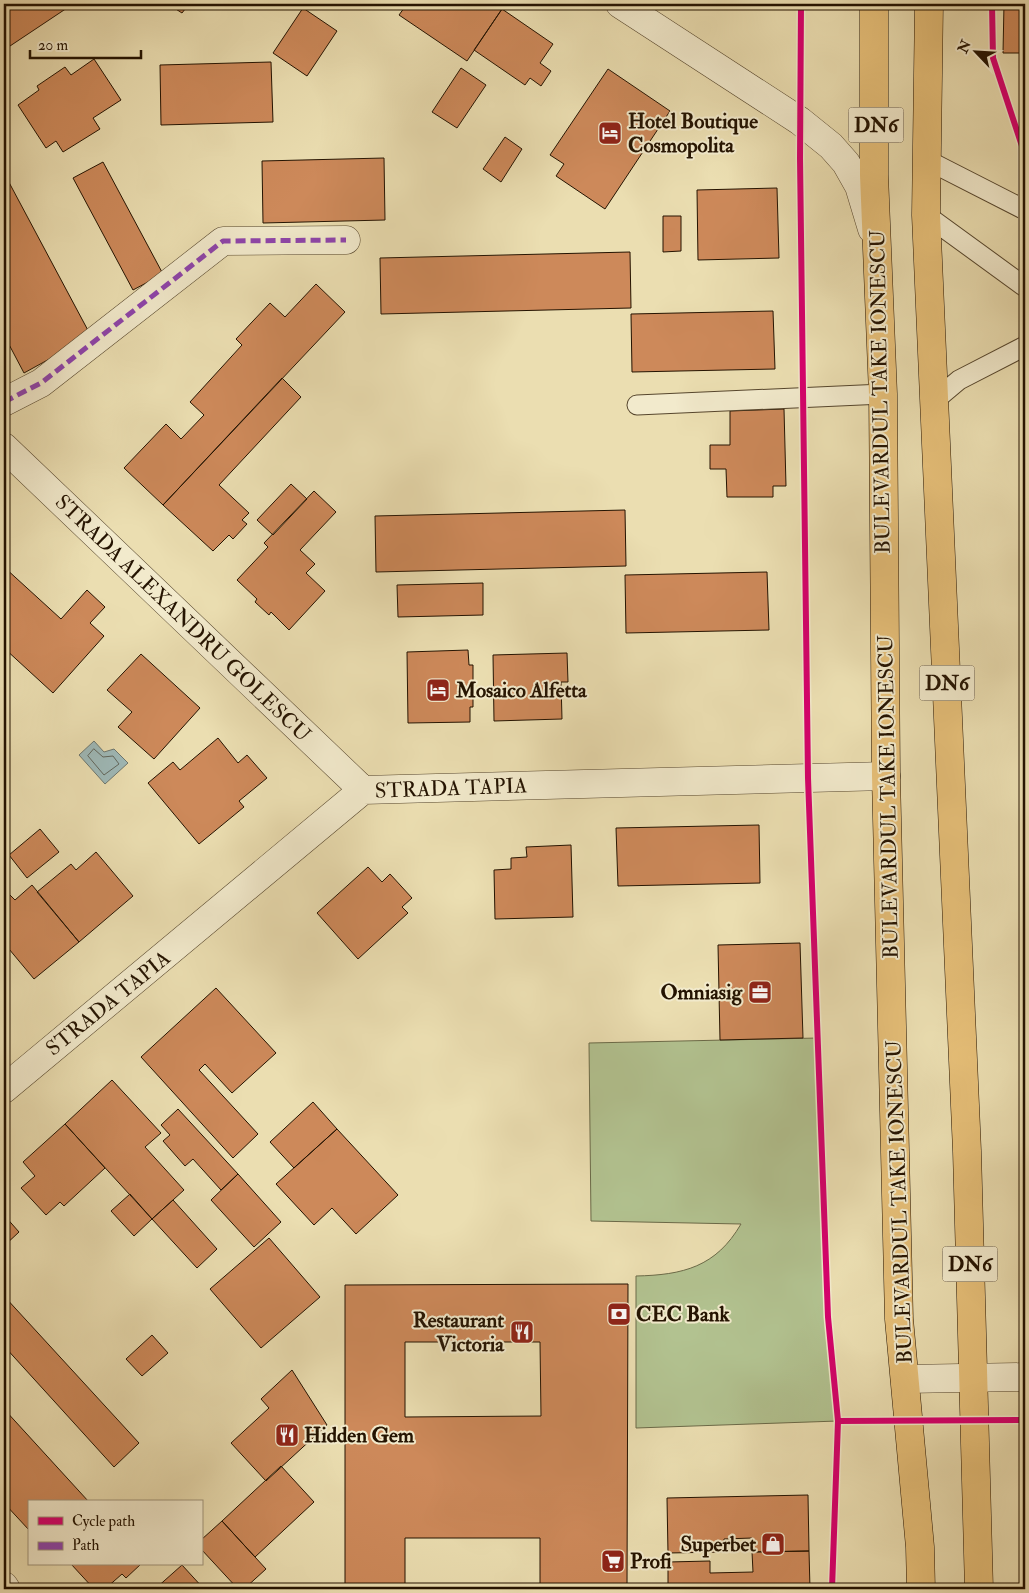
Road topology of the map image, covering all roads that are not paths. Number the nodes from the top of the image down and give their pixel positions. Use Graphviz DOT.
graph roads {
  1 [pos="620,4"];
  2 [pos="874,4"];
  3 [pos="929,4"];
  4 [pos="927,160"];
  5 [pos="1025,210"];
  6 [pos="926,215"];
  7 [pos="346,240"];
  8 [pos="877,246"];
  9 [pos="1025,287"];
  10 [pos="1025,346"];
  11 [pos="883,394"];
  12 [pos="934,401"];
  13 [pos="4,402"];
  14 [pos="637,404"];
  15 [pos="4,447"];
  16 [pos="886,776"];
  17 [pos="363,790"];
  18 [pos="4,1089"];
  19 [pos="1025,1377"];
  20 [pos="905,1378"];
  21 [pos="974,1378"];
  22 [pos="4,1586"];
  23 [pos="6,1589"];
  24 [pos="921,1589"];
  25 [pos="979,1589"];
  1 -- 8 [label="street"];
  2 -- 8 [label="main road, BULEVARDUL TAKE IONESCU / DN6"];
  3 -- 4 [label="main road, DN6"];
  4 -- 5 [label="lane"];
  4 -- 6 [label="main road, DN6"];
  6 -- 9 [label="lane"];
  6 -- 12 [label="main road, DN6"];
  7 -- 13 [label="street"];
  8 -- 11 [label="main road, BULEVARDUL TAKE IONESCU / DN6"];
  10 -- 12 [label="lane"];
  11 -- 14 [label="lane"];
  11 -- 16 [label="main road, BULEVARDUL TAKE IONESCU / DN6"];
  12 -- 21 [label="main road, DN6"];
  15 -- 17 [label="street, STRADA ALEXANDRU GOLESCU"];
  16 -- 17 [label="street, STRADA TAPIA"];
  16 -- 20 [label="main road, BULEVARDUL TAKE IONESCU / DN6"];
  17 -- 18 [label="street, STRADA TAPIA"];
  19 -- 21 [label="street"];
  20 -- 21 [label="street"];
  20 -- 24 [label="main road, BULEVARDUL TAKE IONESCU / DN6"];
  21 -- 25 [label="main road, DN6"];
  22 -- 23 [label="street"];
}
